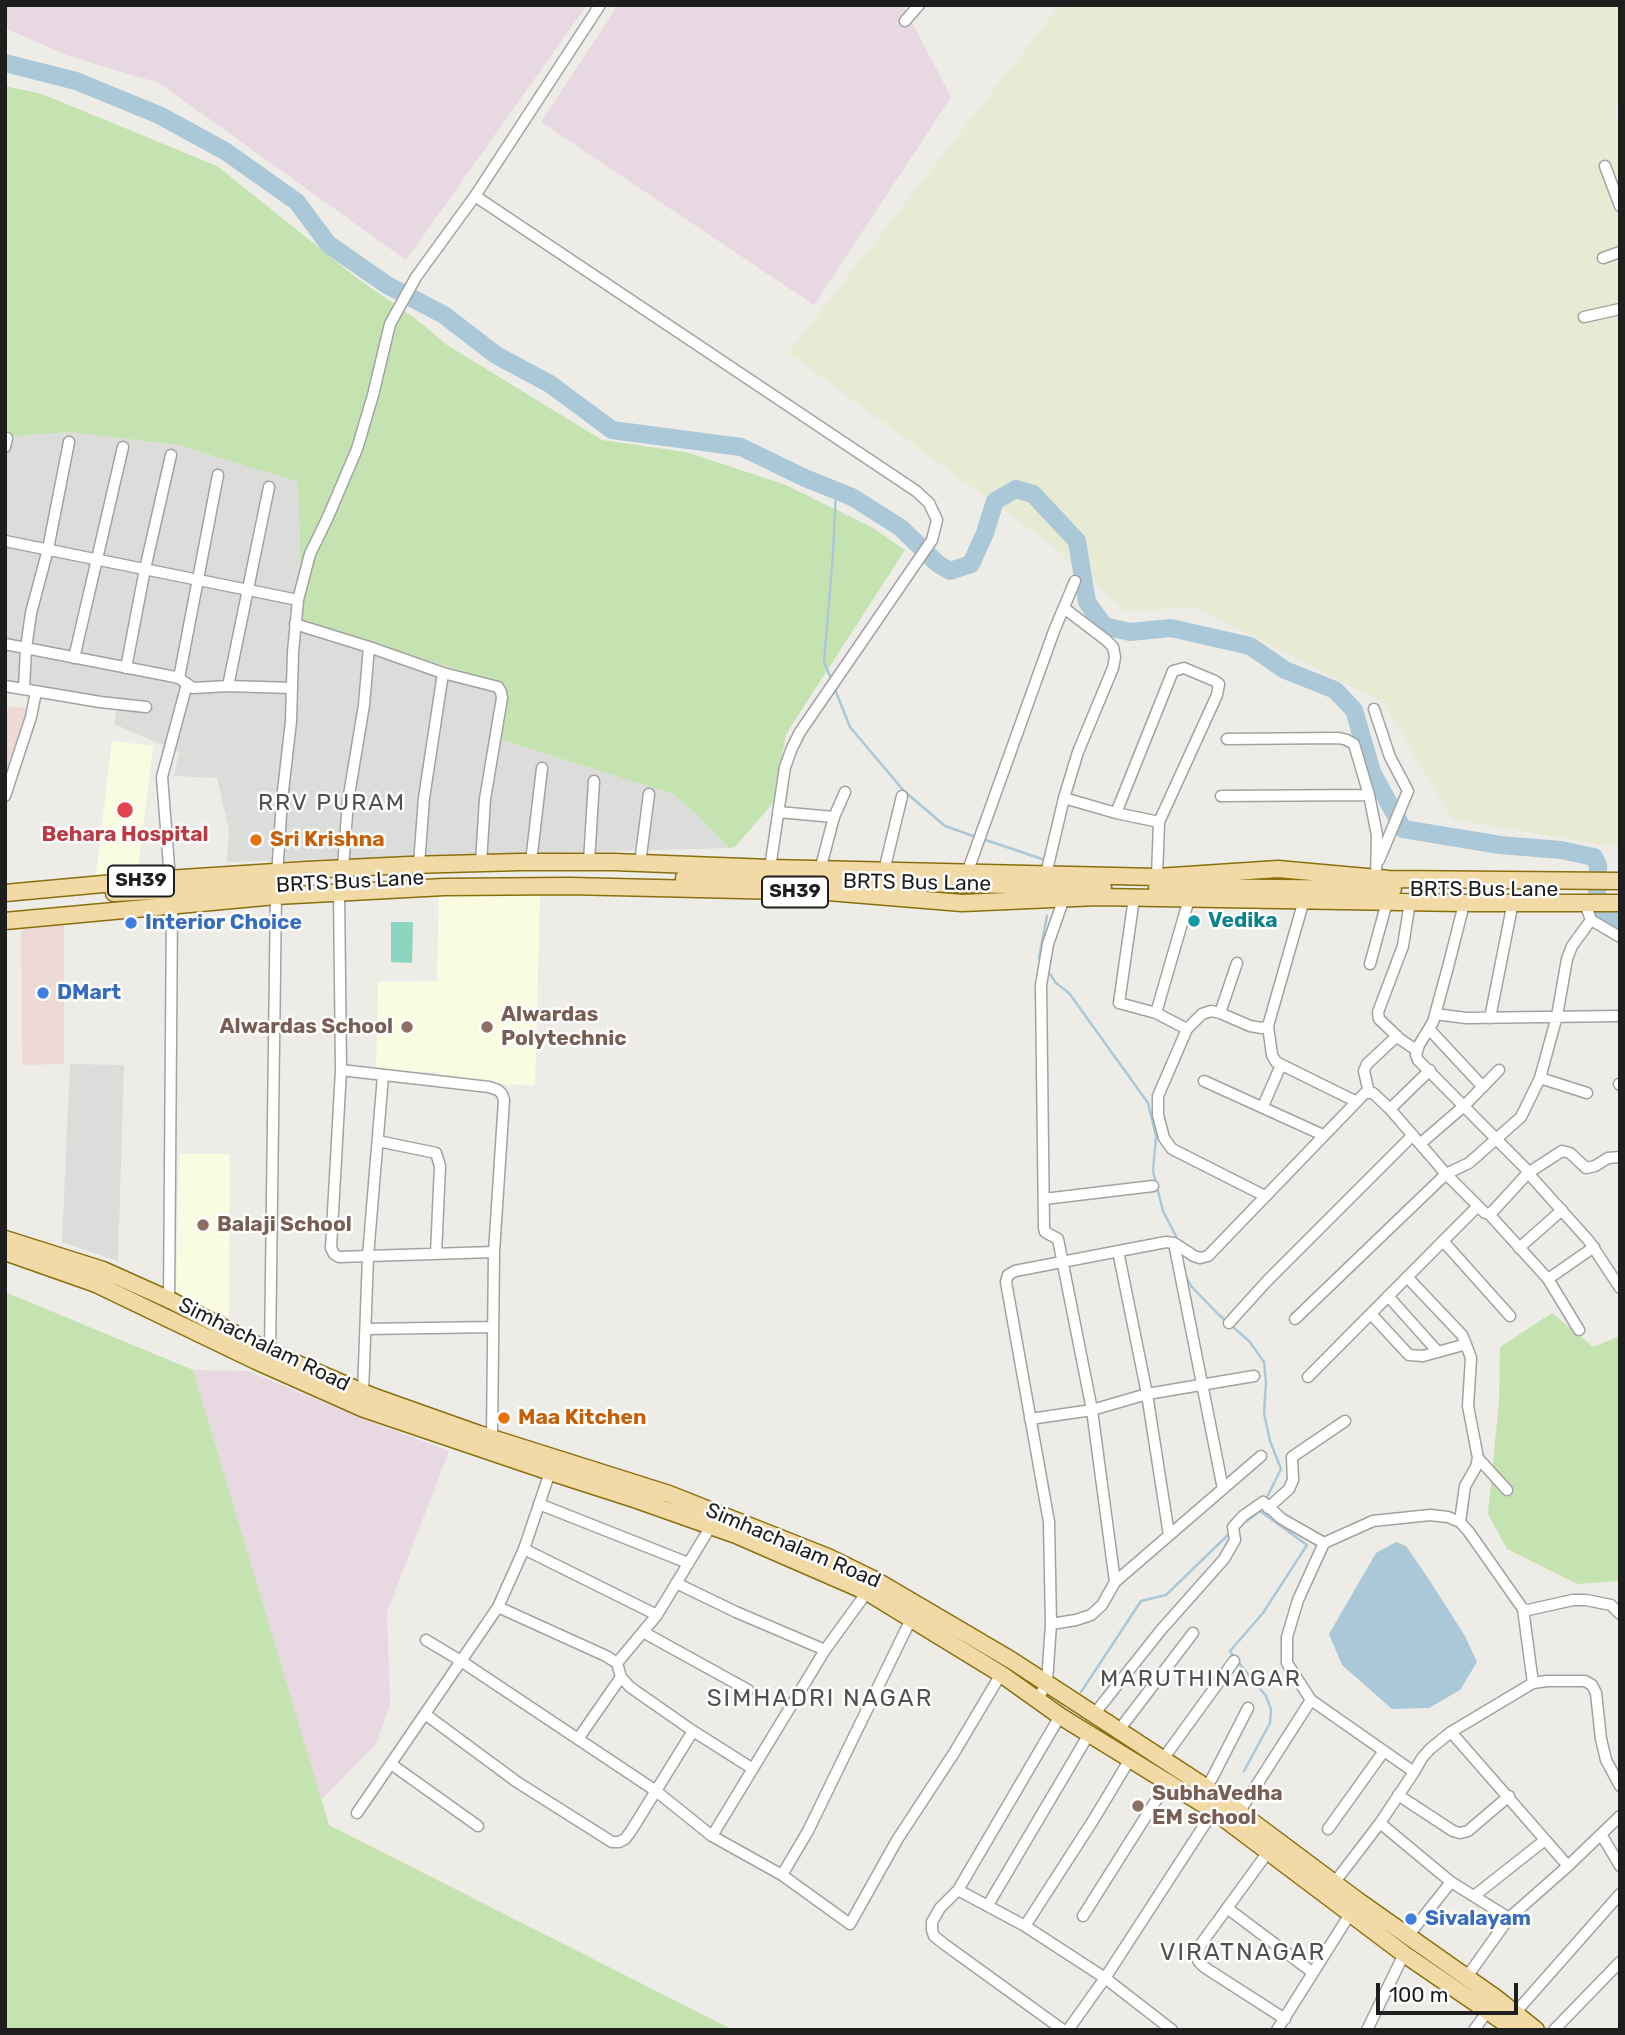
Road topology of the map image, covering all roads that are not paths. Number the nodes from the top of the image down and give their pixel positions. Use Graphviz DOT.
graph roads {
  1 [pos="600,5"];
  2 [pos="919,5"];
  3 [pos="905,21"];
  4 [pos="1605,166"];
  5 [pos="475,196"];
  6 [pos="1620,206"];
  7 [pos="1620,252"];
  8 [pos="1603,258"];
  9 [pos="1620,309"];
  10 [pos="1584,317"];
  11 [pos="69,442"];
  12 [pos="123,447"];
  13 [pos="171,456"];
  14 [pos="218,475"];
  15 [pos="269,487"];
  16 [pos="5,541"];
  17 [pos="48,549"];
  18 [pos="97,559"];
  19 [pos="145,569"];
  20 [pos="197,579"];
  21 [pos="1075,581"];
  22 [pos="248,589"];
  23 [pos="298,600"];
  24 [pos="1063,608"];
  25 [pos="295,624"];
  26 [pos="5,644"];
  27 [pos="369,647"];
  28 [pos="26,648"];
  29 [pos="74,657"];
  30 [pos="126,668"];
  31 [pos="443,673"];
  32 [pos="183,681"];
  33 [pos="5,686"];
  34 [pos="228,686"];
  35 [pos="292,688"];
  36 [pos="24,689"];
  37 [pos="36,692"];
  38 [pos="146,707"];
  39 [pos="1374,709"];
  40 [pos="1227,739"];
  41 [pos="542,768"];
  42 [pos="594,781"];
  43 [pos="845,792"];
  44 [pos="649,794"];
  45 [pos="1369,795"];
  46 [pos="5,796"];
  47 [pos="902,796"];
  48 [pos="1221,796"];
  49 [pos="1064,797"];
  50 [pos="778,812"];
  51 [pos="1116,813"];
  52 [pos="834,817"];
  53 [pos="1159,822"];
  54 [pos="531,862"];
  55 [pos="589,862"];
  56 [pos="481,863"];
  57 [pos="640,863"];
  58 [pos="419,864"];
  59 [pos="343,868"];
  60 [pos="770,868"];
  61 [pos="820,870"];
  62 [pos="884,871"];
  63 [pos="967,873"];
  64 [pos="1376,873"];
  65 [pos="1046,874"];
  66 [pos="1157,877"];
  67 [pos="170,879"];
  68 [pos="1620,881"];
  69 [pos="277,885"];
  70 [pos="1620,891"];
  71 [pos="339,892"];
  72 [pos="5,893"];
  73 [pos="1585,895"];
  74 [pos="1064,898"];
  75 [pos="1135,898"];
  76 [pos="1189,899"];
  77 [pos="1304,900"];
  78 [pos="5,902"];
  79 [pos="1387,902"];
  80 [pos="1410,902"];
  81 [pos="1513,902"];
  82 [pos="1462,903"];
  83 [pos="1620,903"];
  84 [pos="172,906"];
  85 [pos="5,920"];
  86 [pos="1591,920"];
  87 [pos="1620,937"];
  88 [pos="1237,963"];
  89 [pos="1370,964"];
  90 [pos="1156,1013"];
  91 [pos="1220,1013"];
  92 [pos="1435,1014"];
  93 [pos="1557,1016"];
  94 [pos="1620,1016"];
  95 [pos="1490,1018"];
  96 [pos="1268,1026"];
  97 [pos="1187,1028"];
  98 [pos="1429,1029"];
  99 [pos="1396,1036"];
  100 [pos="1416,1050"];
  101 [pos="1281,1065"];
  102 [pos="341,1070"];
  103 [pos="1430,1070"];
  104 [pos="1499,1070"];
  105 [pos="383,1076"];
  106 [pos="1540,1078"];
  107 [pos="1204,1081"];
  108 [pos="1483,1087"];
  109 [pos="1368,1093"];
  110 [pos="1587,1093"];
  111 [pos="1355,1101"];
  112 [pos="1264,1104"];
  113 [pos="1464,1106"];
  114 [pos="1390,1109"];
  115 [pos="1323,1135"];
  116 [pos="1413,1135"];
  117 [pos="1497,1140"];
  118 [pos="378,1141"];
  119 [pos="1420,1144"];
  120 [pos="1620,1157"];
  121 [pos="1528,1173"];
  122 [pos="1446,1174"];
  123 [pos="1153,1186"];
  124 [pos="1265,1196"];
  125 [pos="1044,1199"];
  126 [pos="1478,1206"];
  127 [pos="1562,1210"];
  128 [pos="1489,1214"];
  129 [pos="5,1240"];
  130 [pos="1443,1241"];
  131 [pos="1174,1244"];
  132 [pos="1519,1248"];
  133 [pos="1594,1248"];
  134 [pos="1118,1251"];
  135 [pos="5,1252"];
  136 [pos="494,1252"];
  137 [pos="436,1254"];
  138 [pos="369,1256"];
  139 [pos="1061,1262"];
  140 [pos="1407,1277"];
  141 [pos="1548,1279"];
  142 [pos="1620,1288"];
  143 [pos="1388,1296"];
  144 [pos="170,1300"];
  145 [pos="1371,1314"];
  146 [pos="163,1316"];
  147 [pos="1510,1316"];
  148 [pos="1295,1319"];
  149 [pos="1229,1323"];
  150 [pos="493,1327"];
  151 [pos="366,1329"];
  152 [pos="1579,1330"];
  153 [pos="1465,1342"];
  154 [pos="270,1352"];
  155 [pos="1438,1353"];
  156 [pos="1254,1376"];
  157 [pos="1308,1377"];
  158 [pos="1201,1384"];
  159 [pos="1147,1394"];
  160 [pos="366,1399"];
  161 [pos="1092,1410"];
  162 [pos="1030,1419"];
  163 [pos="1345,1421"];
  164 [pos="492,1438"];
  165 [pos="1261,1456"];
  166 [pos="1478,1458"];
  167 [pos="552,1464"];
  168 [pos="1223,1489"];
  169 [pos="1507,1490"];
  170 [pos="540,1504"];
  171 [pos="1266,1505"];
  172 [pos="1460,1522"];
  173 [pos="711,1526"];
  174 [pos="1169,1535"];
  175 [pos="1325,1543"];
  176 [pos="524,1549"];
  177 [pos="688,1563"];
  178 [pos="676,1583"];
  179 [pos="1115,1583"];
  180 [pos="871,1586"];
  181 [pos="498,1607"];
  182 [pos="1523,1609"];
  183 [pos="1620,1614"];
  184 [pos="657,1615"];
  185 [pos="911,1619"];
  186 [pos="1051,1624"];
  187 [pos="643,1632"];
  188 [pos="1193,1633"];
  189 [pos="426,1640"];
  190 [pos="825,1650"];
  191 [pos="461,1661"];
  192 [pos="1234,1661"];
  193 [pos="617,1663"];
  194 [pos="1001,1674"];
  195 [pos="621,1677"];
  196 [pos="1047,1682"];
  197 [pos="1534,1683"];
  198 [pos="748,1690"];
  199 [pos="1038,1699"];
  200 [pos="1311,1700"];
  201 [pos="1248,1708"];
  202 [pos="1095,1713"];
  203 [pos="425,1714"];
  204 [pos="1060,1716"];
  205 [pos="1119,1730"];
  206 [pos="693,1731"];
  207 [pos="1451,1732"];
  208 [pos="1089,1734"];
  209 [pos="578,1739"];
  210 [pos="1384,1751"];
  211 [pos="1130,1759"];
  212 [pos="1163,1759"];
  213 [pos="391,1764"];
  214 [pos="753,1769"];
  215 [pos="1414,1772"];
  216 [pos="1167,1783"];
  217 [pos="1620,1786"];
  218 [pos="1207,1788"];
  219 [pos="656,1791"];
  220 [pos="1398,1795"];
  221 [pos="1508,1796"];
  222 [pos="1218,1805"];
  223 [pos="1240,1811"];
  224 [pos="357,1813"];
  225 [pos="1620,1816"];
  226 [pos="1380,1823"];
  227 [pos="478,1826"];
  228 [pos="1328,1829"];
  229 [pos="1601,1834"];
  230 [pos="712,1836"];
  231 [pos="1545,1840"];
  232 [pos="1268,1852"];
  233 [pos="1568,1866"];
  234 [pos="1620,1866"];
  235 [pos="782,1875"];
  236 [pos="1451,1882"];
  237 [pos="1329,1889"];
  238 [pos="958,1890"];
  239 [pos="1620,1894"];
  240 [pos="1474,1896"];
  241 [pos="988,1905"];
  242 [pos="1227,1908"];
  243 [pos="1350,1914"];
  244 [pos="1083,1916"];
  245 [pos="1509,1918"];
  246 [pos="1025,1926"];
  247 [pos="1408,1936"];
  248 [pos="1404,1954"];
  249 [pos="1620,1962"];
  250 [pos="1312,1972"];
  251 [pos="1105,1978"];
  252 [pos="1466,1978"];
  253 [pos="1492,2005"];
  254 [pos="1285,2019"];
  255 [pos="1515,2022"];
  256 [pos="1063,2030"];
  257 [pos="1069,2030"];
  258 [pos="1172,2030"];
  259 [pos="1277,2030"];
  260 [pos="1367,2030"];
  261 [pos="1474,2030"];
  262 [pos="1536,2030"];
  263 [pos="1554,2030"];
  1 -- 5 [label="street"];
  2 -- 3 [label="street"];
  4 -- 6 [label="street"];
  5 -- 23 [label="street"];
  5 -- 50 [label="street"];
  7 -- 8 [label="street"];
  9 -- 10 [label="street"];
  11 -- 17 [label="street"];
  12 -- 18 [label="street"];
  13 -- 19 [label="street"];
  14 -- 20 [label="street"];
  15 -- 22 [label="street"];
  16 -- 17 [label="street"];
  17 -- 18 [label="street"];
  17 -- 28 [label="street"];
  18 -- 19 [label="street"];
  18 -- 29 [label="street"];
  19 -- 20 [label="street"];
  19 -- 30 [label="street"];
  20 -- 22 [label="street"];
  20 -- 32 [label="street"];
  21 -- 24 [label="street"];
  22 -- 23 [label="street"];
  22 -- 34 [label="street"];
  23 -- 25 [label="street"];
  24 -- 49 [label="street"];
  24 -- 63 [label="street"];
  25 -- 27 [label="street"];
  25 -- 35 [label="street"];
  26 -- 28 [label="street"];
  27 -- 31 [label="street"];
  27 -- 59 [label="street"];
  28 -- 29 [label="street"];
  28 -- 36 [label="street"];
  29 -- 30 [label="street"];
  30 -- 32 [label="street"];
  31 -- 56 [label="street"];
  31 -- 58 [label="street"];
  32 -- 34 [label="street"];
  32 -- 67 [label="street"];
  33 -- 36 [label="street"];
  34 -- 35 [label="street"];
  35 -- 69 [label="street"];
  36 -- 37 [label="street"];
  37 -- 38 [label="street"];
  37 -- 46 [label="street"];
  39 -- 64 [label="street"];
  40 -- 45 [label="street"];
  41 -- 54 [label="street"];
  42 -- 55 [label="street"];
  43 -- 52 [label="street"];
  44 -- 57 [label="street"];
  45 -- 48 [label="street"];
  45 -- 64 [label="street"];
  47 -- 62 [label="street"];
  49 -- 51 [label="street"];
  49 -- 65 [label="street"];
  50 -- 52 [label="street"];
  50 -- 60 [label="street"];
  51 -- 53 [label="street"];
  51 -- 53 [label="street"];
  52 -- 61 [label="street"];
  53 -- 66 [label="street"];
  54 -- 55 [label="main road, SH39"];
  54 -- 56 [label="main road, SH39"];
  55 -- 57 [label="main road, SH39"];
  56 -- 58 [label="main road, SH39"];
  57 -- 60 [label="main road, SH39"];
  58 -- 59 [label="main road, SH39"];
  59 -- 69 [label="main road, SH39"];
  60 -- 61 [label="main road, SH39"];
  61 -- 62 [label="main road, SH39"];
  62 -- 63 [label="main road, SH39"];
  63 -- 65 [label="main road, SH39"];
  64 -- 66 [label="main road, SH39"];
  64 -- 73 [label="main road, SH39"];
  65 -- 66 [label="main road, SH39"];
  67 -- 69 [label="main road, SH39"];
  67 -- 72 [label="main road, SH39"];
  68 -- 73 [label="main road, SH39"];
  69 -- 71 [label="main road, SH39"];
  69 -- 73 [label="main road, BRTS Bus Lane"];
  69 -- 78 [label="main road, BRTS Bus Lane"];
  69 -- 84 [label="main road, SH39"];
  69 -- 154 [label="street"];
  70 -- 73 [label="main road, BRTS Bus Lane"];
  71 -- 74 [label="main road, SH39"];
  71 -- 102 [label="street"];
  73 -- 81 [label="main road, SH39"];
  73 -- 83 [label="main road, SH39"];
  73 -- 86 [label="street"];
  74 -- 75 [label="main road, SH39"];
  74 -- 125 [label="street"];
  75 -- 76 [label="main road, SH39"];
  75 -- 90 [label="street"];
  76 -- 77 [label="main road, SH39"];
  76 -- 90 [label="street"];
  77 -- 79 [label="main road, SH39"];
  77 -- 96 [label="street"];
  79 -- 80 [label="main road, SH39"];
  79 -- 89 [label="street"];
  80 -- 82 [label="main road, SH39"];
  80 -- 99 [label="street"];
  81 -- 82 [label="main road, SH39"];
  81 -- 95 [label="street"];
  82 -- 92 [label="street"];
  84 -- 85 [label="main road, SH39"];
  84 -- 144 [label="street"];
  86 -- 87 [label="street"];
  86 -- 93 [label="street"];
  88 -- 91 [label="street"];
  90 -- 97 [label="street"];
  91 -- 96 [label="street"];
  91 -- 97 [label="street"];
  92 -- 95 [label="street"];
  92 -- 98 [label="street"];
  93 -- 94 [label="street"];
  93 -- 95 [label="street"];
  93 -- 106 [label="street"];
  96 -- 101 [label="street"];
  97 -- 124 [label="street"];
  98 -- 100 [label="street"];
  98 -- 108 [label="street"];
  99 -- 100 [label="street"];
  99 -- 109 [label="street"];
  100 -- 103 [label="street"];
  101 -- 111 [label="street"];
  101 -- 112 [label="street"];
  102 -- 105 [label="street"];
  102 -- 138 [label="street"];
  103 -- 113 [label="street"];
  103 -- 114 [label="street"];
  104 -- 108 [label="street"];
  105 -- 118 [label="street"];
  105 -- 136 [label="street"];
  106 -- 110 [label="street"];
  106 -- 117 [label="street"];
  107 -- 115 [label="street"];
  108 -- 113 [label="street"];
  109 -- 111 [label="street"];
  109 -- 114 [label="street"];
  111 -- 115 [label="street"];
  113 -- 117 [label="street"];
  113 -- 119 [label="street"];
  114 -- 116 [label="street"];
  115 -- 124 [label="street"];
  116 -- 119 [label="street"];
  116 -- 149 [label="street"];
  117 -- 121 [label="street"];
  117 -- 122 [label="street"];
  118 -- 137 [label="street"];
  118 -- 138 [label="street"];
  119 -- 122 [label="street"];
  120 -- 121 [label="street"];
  121 -- 127 [label="street"];
  121 -- 128 [label="street"];
  122 -- 126 [label="street"];
  122 -- 148 [label="street"];
  123 -- 125 [label="street"];
  124 -- 131 [label="street"];
  125 -- 139 [label="street"];
  126 -- 128 [label="street"];
  126 -- 130 [label="street"];
  127 -- 132 [label="street"];
  127 -- 133 [label="street"];
  128 -- 132 [label="street"];
  129 -- 144 [label="main road, Simhachalam Road"];
  130 -- 140 [label="street"];
  130 -- 147 [label="street"];
  131 -- 134 [label="street"];
  131 -- 158 [label="street"];
  132 -- 141 [label="street"];
  133 -- 141 [label="street"];
  133 -- 142 [label="street"];
  134 -- 139 [label="street"];
  134 -- 159 [label="street"];
  135 -- 146 [label="main road"];
  136 -- 137 [label="street"];
  136 -- 150 [label="street"];
  137 -- 138 [label="street"];
  138 -- 151 [label="street"];
  139 -- 161 [label="street"];
  139 -- 162 [label="street"];
  140 -- 143 [label="street"];
  140 -- 153 [label="street"];
  141 -- 152 [label="street"];
  143 -- 145 [label="street"];
  143 -- 155 [label="street"];
  144 -- 146 [label="street"];
  144 -- 154 [label="main road, Simhachalam Road"];
  145 -- 155 [label="street"];
  145 -- 157 [label="street"];
  146 -- 160 [label="main road"];
  150 -- 151 [label="street"];
  150 -- 164 [label="street"];
  151 -- 160 [label="street"];
  153 -- 155 [label="street"];
  153 -- 166 [label="street"];
  154 -- 160 [label="main road, Simhachalam Road"];
  156 -- 158 [label="street"];
  158 -- 159 [label="street"];
  158 -- 168 [label="street"];
  159 -- 161 [label="street"];
  159 -- 174 [label="street"];
  160 -- 164 [label="main road, Simhachalam Road"];
  160 -- 167 [label="main road"];
  161 -- 162 [label="street"];
  161 -- 179 [label="street"];
  162 -- 186 [label="street"];
  163 -- 171 [label="street"];
  164 -- 167 [label="main road, Simhachalam Road"];
  165 -- 168 [label="street"];
  166 -- 169 [label="street"];
  166 -- 172 [label="street"];
  167 -- 170 [label="street"];
  167 -- 173 [label="main road"];
  167 -- 180 [label="main road, Simhachalam Road"];
  168 -- 174 [label="street"];
  170 -- 176 [label="street"];
  170 -- 177 [label="street"];
  171 -- 175 [label="street"];
  171 -- 202 [label="street"];
  172 -- 175 [label="street"];
  172 -- 182 [label="street"];
  173 -- 177 [label="street"];
  173 -- 180 [label="main road"];
  174 -- 179 [label="street"];
  175 -- 200 [label="street"];
  176 -- 181 [label="street"];
  176 -- 184 [label="street"];
  177 -- 178 [label="street"];
  178 -- 184 [label="street"];
  178 -- 190 [label="street"];
  179 -- 186 [label="street"];
  180 -- 185 [label="main road"];
  180 -- 190 [label="street"];
  180 -- 196 [label="main road, Simhachalam Road"];
  181 -- 191 [label="street"];
  181 -- 193 [label="street"];
  182 -- 183 [label="street"];
  182 -- 197 [label="street"];
  184 -- 187 [label="street"];
  185 -- 194 [label="main road"];
  185 -- 235 [label="street"];
  186 -- 196 [label="street"];
  187 -- 193 [label="street"];
  187 -- 198 [label="street"];
  188 -- 205 [label="street"];
  189 -- 191 [label="street"];
  190 -- 214 [label="street"];
  191 -- 203 [label="street"];
  191 -- 209 [label="street"];
  192 -- 212 [label="street"];
  193 -- 195 [label="street"];
  194 -- 199 [label="main road"];
  194 -- 235 [label="street"];
  195 -- 206 [label="street"];
  195 -- 209 [label="street"];
  196 -- 199 [label="street"];
  196 -- 202 [label="main road, Simhachalam Road"];
  197 -- 207 [label="street"];
  197 -- 217 [label="street"];
  199 -- 204 [label="main road"];
  200 -- 210 [label="street"];
  200 -- 223 [label="street"];
  201 -- 218 [label="street"];
  202 -- 205 [label="main road, Simhachalam Road"];
  203 -- 213 [label="street"];
  203 -- 219 [label="street"];
  204 -- 208 [label="main road"];
  204 -- 238 [label="street"];
  205 -- 212 [label="main road, Simhachalam Road"];
  206 -- 214 [label="street"];
  206 -- 219 [label="street"];
  207 -- 215 [label="street"];
  207 -- 221 [label="street"];
  208 -- 211 [label="main road"];
  208 -- 241 [label="street"];
  209 -- 219 [label="street"];
  210 -- 215 [label="street"];
  210 -- 228 [label="street"];
  211 -- 216 [label="main road"];
  211 -- 246 [label="street"];
  212 -- 218 [label="main road, Simhachalam Road"];
  213 -- 224 [label="street"];
  213 -- 227 [label="street"];
  214 -- 230 [label="street"];
  215 -- 220 [label="street"];
  216 -- 222 [label="main road"];
  216 -- 244 [label="street"];
  218 -- 222 [label="main road, Simhachalam Road"];
  219 -- 230 [label="street"];
  220 -- 221 [label="street"];
  220 -- 226 [label="street"];
  221 -- 231 [label="street"];
  222 -- 223 [label="main road, Simhachalam Road"];
  222 -- 232 [label="main road"];
  222 -- 251 [label="street"];
  223 -- 237 [label="main road, Simhachalam Road"];
  225 -- 229 [label="street"];
  226 -- 236 [label="street"];
  226 -- 237 [label="street"];
  229 -- 233 [label="street"];
  229 -- 234 [label="street"];
  230 -- 235 [label="street"];
  231 -- 233 [label="street"];
  231 -- 240 [label="street"];
  232 -- 237 [label="main road"];
  232 -- 242 [label="street"];
  233 -- 245 [label="street"];
  236 -- 240 [label="street"];
  236 -- 247 [label="street"];
  237 -- 243 [label="main road"];
  237 -- 247 [label="main road, Simhachalam Road"];
  238 -- 241 [label="street"];
  238 -- 256 [label="street"];
  239 -- 255 [label="street"];
  240 -- 245 [label="street"];
  241 -- 246 [label="street"];
  242 -- 250 [label="street"];
  242 -- 254 [label="street"];
  243 -- 248 [label="main road"];
  243 -- 250 [label="street"];
  245 -- 252 [label="street"];
  246 -- 251 [label="street"];
  247 -- 252 [label="main road, Simhachalam Road"];
  248 -- 253 [label="main road"];
  248 -- 260 [label="street"];
  249 -- 263 [label="street"];
  250 -- 254 [label="street"];
  251 -- 257 [label="street"];
  251 -- 258 [label="street"];
  252 -- 253 [label="main road, Simhachalam Road"];
  253 -- 255 [label="main road, Simhachalam Road"];
  253 -- 261 [label="street"];
  254 -- 259 [label="street"];
  255 -- 262 [label="main road, Simhachalam Road"];
}
